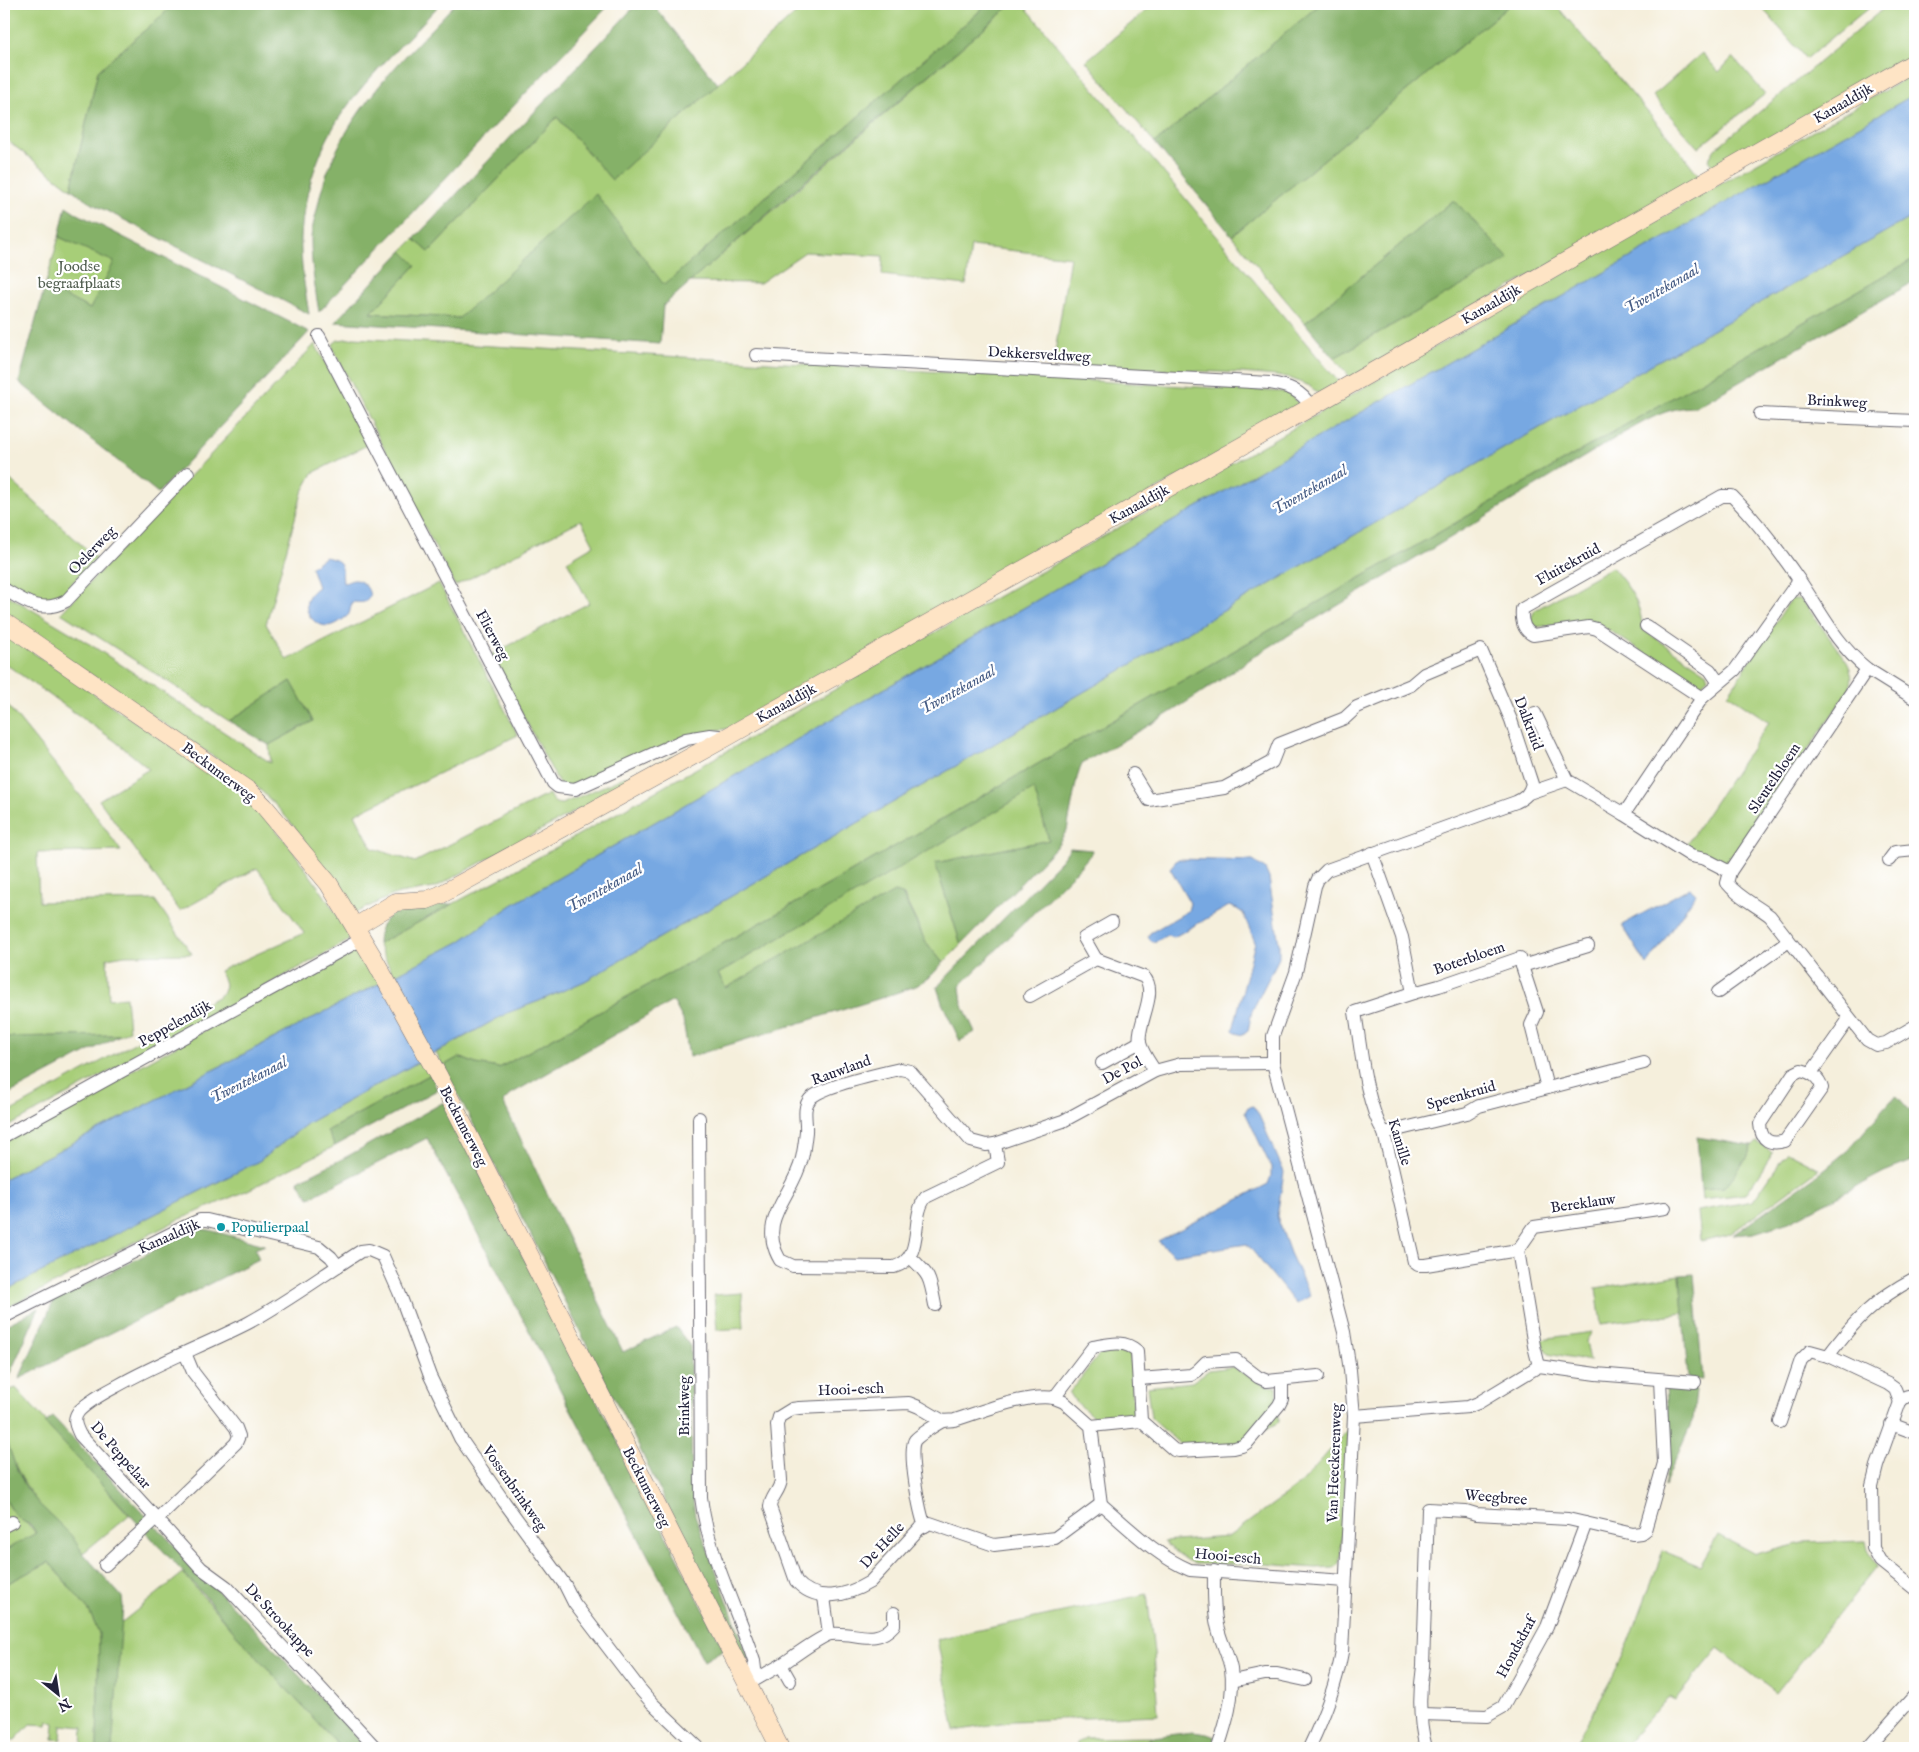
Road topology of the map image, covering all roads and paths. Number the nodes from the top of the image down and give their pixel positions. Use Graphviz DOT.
graph roads {
  1 [pos="1915,62"];
  2 [pos="319,336"];
  3 [pos="756,355"];
  4 [pos="1311,407"];
  5 [pos="1760,414"];
  6 [pos="1914,422"];
  7 [pos="188,472"];
  8 [pos="1799,580"];
  9 [pos="4,589"];
  10 [pos="4,622"];
  11 [pos="1646,626"];
  12 [pos="1867,669"];
  13 [pos="1719,683"];
  14 [pos="1702,698"];
  15 [pos="1915,699"];
  16 [pos="1536,713"];
  17 [pos="726,737"];
  18 [pos="1133,774"];
  19 [pos="1567,780"];
  20 [pos="1529,793"];
  21 [pos="1624,814"];
  22 [pos="1915,850"];
  23 [pos="1372,853"];
  24 [pos="1888,860"];
  25 [pos="1730,872"];
  26 [pos="1112,922"];
  27 [pos="359,933"];
  28 [pos="1789,941"];
  29 [pos="1588,946"];
  30 [pos="1096,959"];
  31 [pos="1522,966"];
  32 [pos="1718,992"];
  33 [pos="1413,993"];
  34 [pos="1030,996"];
  35 [pos="1849,1019"];
  36 [pos="1915,1026"];
  37 [pos="1140,1042"];
  38 [pos="1102,1062"];
  39 [pos="1273,1063"];
  40 [pos="1644,1063"];
  41 [pos="1155,1071"];
  42 [pos="1811,1073"];
  43 [pos="1547,1088"];
  44 [pos="699,1118"];
  45 [pos="1384,1133"];
  46 [pos="4,1136"];
  47 [pos="994,1144"];
  48 [pos="1665,1208"];
  49 [pos="1518,1250"];
  50 [pos="910,1257"];
  51 [pos="338,1266"];
  52 [pos="1915,1278"];
  53 [pos="934,1305"];
  54 [pos="4,1317"];
  55 [pos="185,1353"];
  56 [pos="1828,1356"];
  57 [pos="1539,1366"];
  58 [pos="1318,1376"];
  59 [pos="1139,1380"];
  60 [pos="1282,1380"];
  61 [pos="1660,1380"];
  62 [pos="1694,1382"];
  63 [pos="1915,1396"];
  64 [pos="1054,1398"];
  65 [pos="1900,1402"];
  66 [pos="1354,1416"];
  67 [pos="1142,1421"];
  68 [pos="943,1422"];
  69 [pos="1780,1422"];
  70 [pos="1891,1424"];
  71 [pos="1091,1426"];
  72 [pos="1915,1433"];
  73 [pos="1101,1504"];
  74 [pos="156,1518"];
  75 [pos="1586,1523"];
  76 [pos="925,1526"];
  77 [pos="105,1565"];
  78 [pos="1214,1571"];
  79 [pos="1346,1581"];
  80 [pos="1915,1589"];
  81 [pos="824,1596"];
  82 [pos="894,1613"];
  83 [pos="829,1634"];
  84 [pos="781,1665"];
  85 [pos="1305,1680"];
  86 [pos="1232,1681"];
  87 [pos="790,1682"];
  88 [pos="748,1684"];
  89 [pos="1915,1695"];
  90 [pos="1421,1714"];
  91 [pos="692,1746"];
  92 [pos="376,1748"];
  93 [pos="780,1748"];
  94 [pos="1218,1748"];
  95 [pos="1309,1748"];
  96 [pos="1426,1748"];
  97 [pos="1868,1748"];
  1 -- 4 [label="street, Kanaaldijk"];
  2 -- 17 [label="street, Flierweg"];
  3 -- 4 [label="street, Dekkersveldweg"];
  4 -- 17 [label="street, Kanaaldijk"];
  5 -- 6 [label="street, Brinkweg"];
  7 -- 9 [label="street, Oelerweg"];
  8 -- 12 [label="street, Fluitekruid"];
  8 -- 13 [label="street"];
  8 -- 14 [label="street, Fluitekruid"];
  10 -- 27 [label="street, Beckumerweg"];
  11 -- 13 [label="street"];
  12 -- 15 [label="street"];
  12 -- 25 [label="street, Sleutelbloem"];
  13 -- 14 [label="street"];
  14 -- 21 [label="street"];
  16 -- 19 [label="street"];
  17 -- 27 [label="street, Kanaaldijk"];
  18 -- 20 [label="street, Dalkruid"];
  19 -- 20 [label="street"];
  19 -- 21 [label="street"];
  20 -- 23 [label="street"];
  21 -- 25 [label="street"];
  22 -- 24 [label="street"];
  23 -- 33 [label="street"];
  23 -- 39 [label="street"];
  25 -- 28 [label="street"];
  26 -- 30 [label="street"];
  27 -- 46 [label="street, Peppelendijk"];
  27 -- 88 [label="street, Beckumerweg"];
  28 -- 32 [label="street"];
  28 -- 35 [label="street"];
  29 -- 31 [label="street, Boterbloem"];
  30 -- 34 [label="street"];
  30 -- 37 [label="street"];
  31 -- 33 [label="street, Boterbloem"];
  31 -- 43 [label="street"];
  33 -- 45 [label="street, Kamille"];
  35 -- 36 [label="street"];
  35 -- 42 [label="street"];
  37 -- 38 [label="street"];
  37 -- 41 [label="street"];
  39 -- 41 [label="street, De Pol"];
  39 -- 66 [label="street, Van Heeckerenweg"];
  40 -- 43 [label="street, Speenkruid"];
  41 -- 47 [label="street, De Pol"];
  42 -- 42 [label="street"];
  43 -- 45 [label="street, Speenkruid"];
  44 -- 88 [label="street, Brinkweg"];
  45 -- 49 [label="street, Kamille"];
  47 -- 50 [label="street"];
  47 -- 50 [label="street, Rauwland"];
  48 -- 49 [label="street, Bereklauw"];
  49 -- 57 [label="street"];
  50 -- 53 [label="street"];
  51 -- 54 [label="street, Kanaaldijk"];
  51 -- 55 [label="street, De Peppelaar"];
  51 -- 91 [label="street, Vossenbrinkweg"];
  52 -- 56 [label="street"];
  55 -- 74 [label="street"];
  55 -- 74 [label="street, De Peppelaar"];
  56 -- 65 [label="street"];
  56 -- 69 [label="street"];
  57 -- 61 [label="street"];
  57 -- 66 [label="street"];
  58 -- 60 [label="street"];
  59 -- 60 [label="street"];
  59 -- 64 [label="street"];
  59 -- 67 [label="street"];
  60 -- 67 [label="street"];
  61 -- 62 [label="street"];
  61 -- 75 [label="street, Weegbree"];
  63 -- 65 [label="street"];
  64 -- 68 [label="street"];
  64 -- 71 [label="street"];
  65 -- 70 [label="street"];
  66 -- 79 [label="street, Van Heeckerenweg"];
  67 -- 71 [label="street"];
  68 -- 76 [label="street"];
  68 -- 81 [label="street, Hooi-esch"];
  70 -- 72 [label="street"];
  70 -- 80 [label="street"];
  71 -- 73 [label="street"];
  73 -- 76 [label="street, De Helle"];
  73 -- 78 [label="street, Hooi-esch"];
  74 -- 77 [label="street"];
  74 -- 92 [label="street, De Strookappe"];
  75 -- 90 [label="street, Hondsdraf"];
  75 -- 90 [label="street, Weegbree"];
  76 -- 81 [label="street, De Helle"];
  78 -- 79 [label="street, Hooi-esch"];
  78 -- 86 [label="street"];
  79 -- 95 [label="street, Van Heeckerenweg"];
  81 -- 83 [label="street"];
  82 -- 83 [label="street"];
  83 -- 84 [label="street"];
  84 -- 87 [label="street"];
  84 -- 88 [label="street"];
  85 -- 86 [label="street"];
  86 -- 94 [label="street"];
  88 -- 93 [label="street, Beckumerweg"];
  89 -- 97 [label="street"];
  90 -- 96 [label="street, Weegbree"];
}
